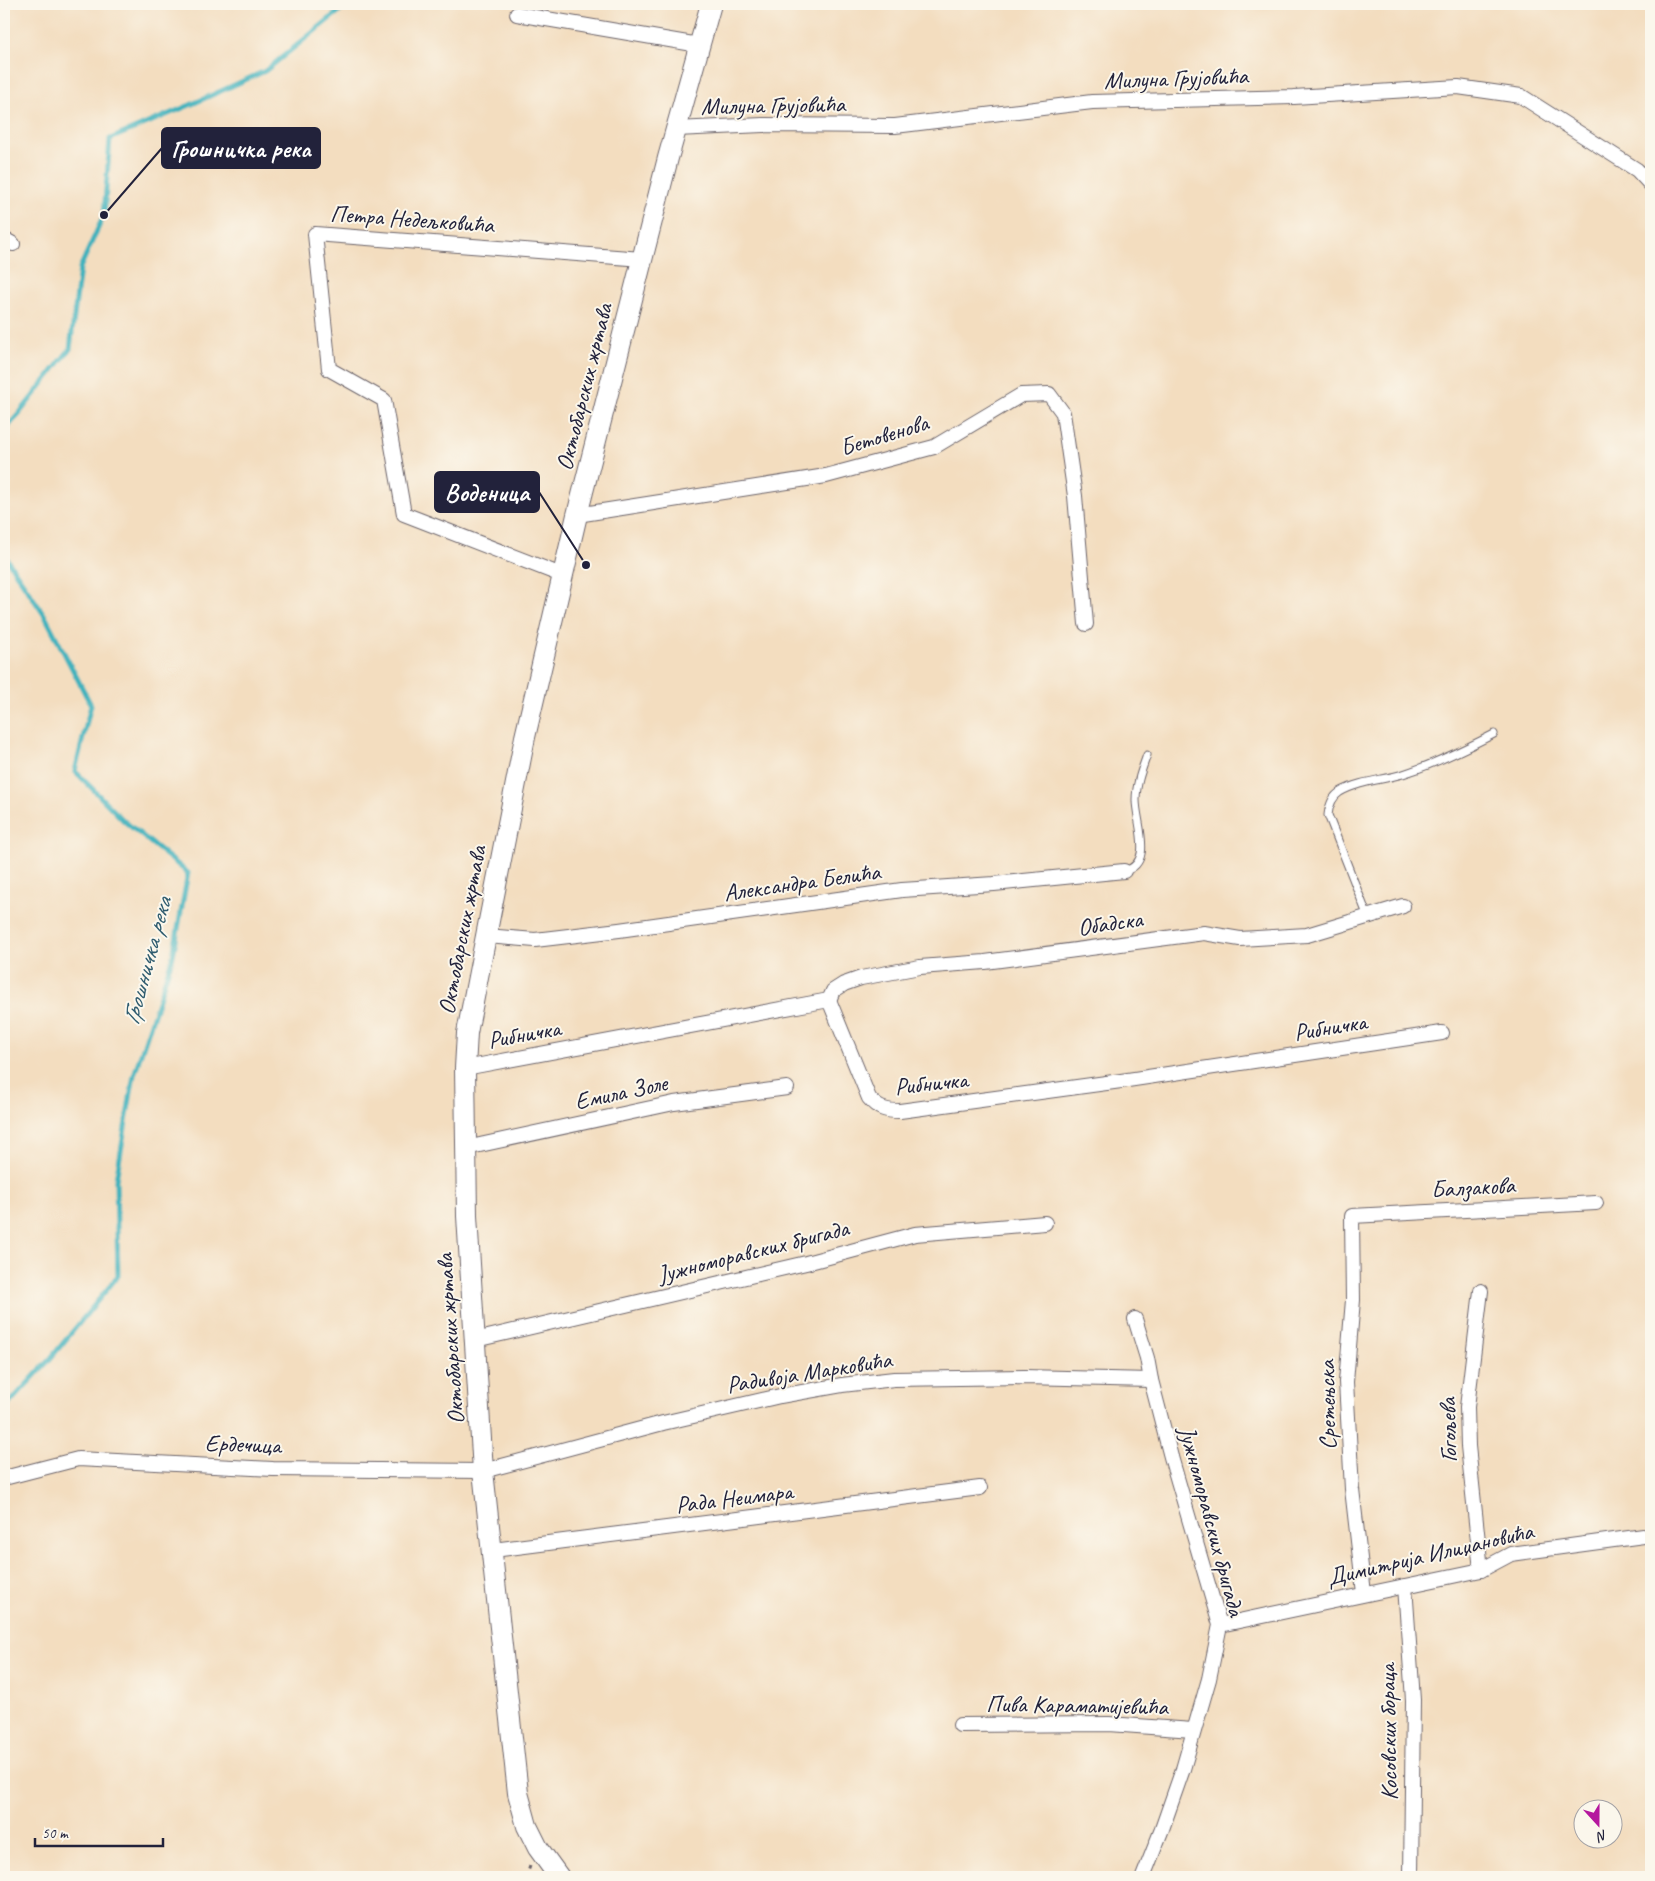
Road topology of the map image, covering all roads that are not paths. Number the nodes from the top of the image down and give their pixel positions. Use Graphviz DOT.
graph roads {
  1 [pos="711,4"];
  2 [pos="517,14"];
  3 [pos="699,46"];
  4 [pos="676,129"];
  5 [pos="1651,185"];
  6 [pos="642,260"];
  7 [pos="577,515"];
  8 [pos="564,576"];
  9 [pos="1086,624"];
  10 [pos="1494,734"];
  11 [pos="1147,755"];
  12 [pos="1124,871"];
  13 [pos="1403,906"];
  14 [pos="1368,917"];
  15 [pos="487,936"];
  16 [pos="829,1000"];
  17 [pos="1442,1033"];
  18 [pos="465,1068"];
  19 [pos="787,1088"];
  20 [pos="466,1148"];
  21 [pos="1596,1203"];
  22 [pos="1352,1216"];
  23 [pos="1045,1223"];
  24 [pos="1481,1291"];
  25 [pos="1134,1319"];
  26 [pos="474,1340"];
  27 [pos="1151,1380"];
  28 [pos="483,1471"];
  29 [pos="4,1478"];
  30 [pos="980,1488"];
  31 [pos="1651,1535"];
  32 [pos="493,1550"];
  33 [pos="1481,1570"];
  34 [pos="1405,1586"];
  35 [pos="1364,1593"];
  36 [pos="1220,1625"];
  37 [pos="960,1725"];
  38 [pos="1193,1730"];
  39 [pos="559,1877"];
  40 [pos="1143,1877"];
  41 [pos="1412,1877"];
  1 -- 3 [label="street, Октобарских жртава"];
  2 -- 3 [label="street"];
  3 -- 4 [label="street, Октобарских жртава"];
  4 -- 5 [label="street, Милуна Грујовића"];
  4 -- 6 [label="street, Октобарских жртава"];
  6 -- 7 [label="street, Октобарских жртава"];
  6 -- 8 [label="street, Петра Недељковића"];
  7 -- 8 [label="street, Октобарских жртава"];
  7 -- 9 [label="street, Бетовенова"];
  8 -- 15 [label="street, Октобарских жртава"];
  10 -- 14 [label="lane"];
  11 -- 12 [label="lane"];
  12 -- 15 [label="street, Александра Белића"];
  13 -- 14 [label="street, Обадска"];
  14 -- 16 [label="street, Обадска"];
  15 -- 18 [label="street, Октобарских жртава"];
  16 -- 17 [label="street, Рибничка"];
  16 -- 18 [label="street, Рибничка"];
  18 -- 20 [label="street, Октобарских жртава"];
  19 -- 20 [label="street, Емила Золе"];
  20 -- 26 [label="street, Октобарских жртава"];
  21 -- 22 [label="street, Балзакова"];
  22 -- 35 [label="street, Сретењска"];
  23 -- 26 [label="street, Јужноморавских бригада"];
  24 -- 33 [label="street, Гогољева"];
  25 -- 27 [label="street, Јужноморавских бригада"];
  26 -- 28 [label="street, Октобарских жртава"];
  27 -- 28 [label="street, Радивоја Марковића"];
  27 -- 36 [label="street, Јужноморавских бригада"];
  28 -- 29 [label="street, Ердечица"];
  28 -- 32 [label="street, Октобарских жртава"];
  30 -- 32 [label="street, Рада Неимара"];
  31 -- 33 [label="street, Димитрија Илиџановића"];
  32 -- 39 [label="street, Октобарских жртава"];
  33 -- 34 [label="street, Димитрија Илиџановића"];
  34 -- 35 [label="street, Димитрија Илиџановића"];
  34 -- 41 [label="street, Косовских бораца"];
  35 -- 36 [label="street, Димитрија Илиџановића"];
  36 -- 38 [label="street, Јужноморавских бригада"];
  37 -- 38 [label="street, Пива Караматијевића"];
  38 -- 40 [label="street, Јужноморавских бригада"];
}
